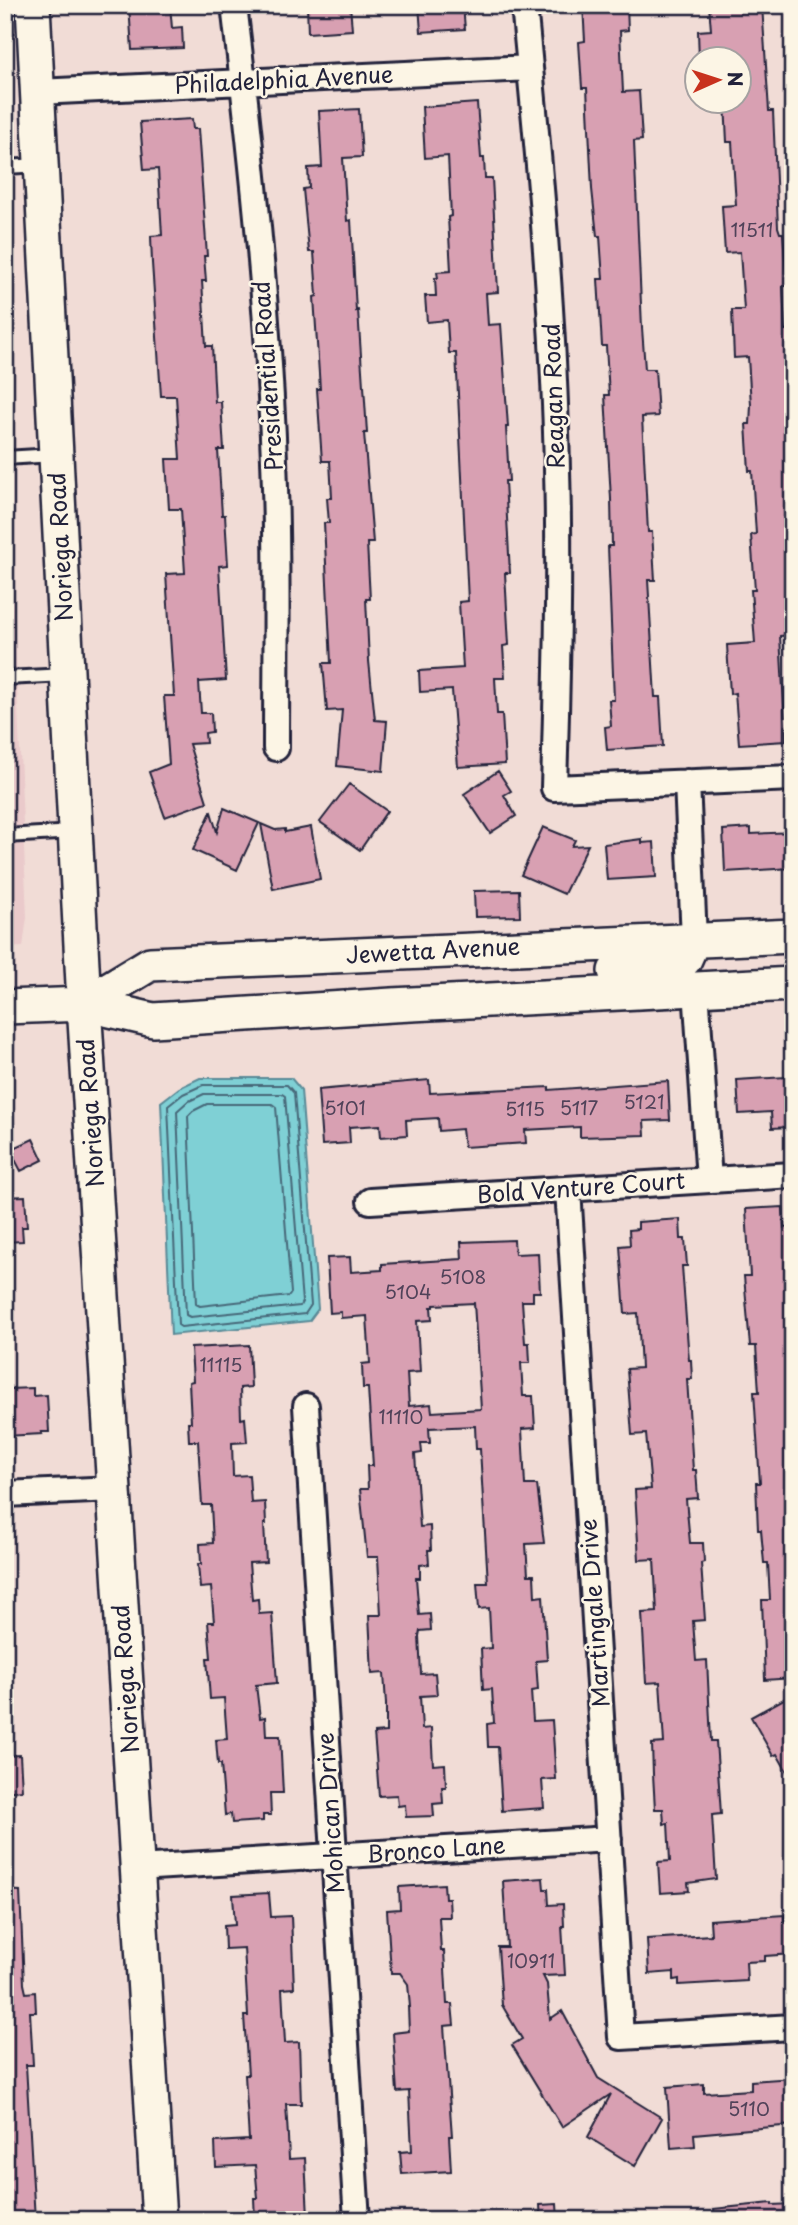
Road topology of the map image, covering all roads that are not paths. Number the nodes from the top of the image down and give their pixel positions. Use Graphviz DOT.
graph roads {
  1 [pos="33,5"];
  2 [pos="234,5"];
  3 [pos="523,5"];
  4 [pos="530,68"];
  5 [pos="243,82"];
  6 [pos="38,92"];
  7 [pos="42,165"];
  8 [pos="5,167"];
  9 [pos="56,455"];
  10 [pos="5,458"];
  11 [pos="67,675"];
  12 [pos="5,678"];
  13 [pos="276,748"];
  14 [pos="793,778"];
  15 [pos="687,782"];
  16 [pos="75,832"];
  17 [pos="5,836"];
  18 [pos="793,936"];
  19 [pos="694,939"];
  20 [pos="793,964"];
  21 [pos="793,984"];
  22 [pos="696,989"];
  23 [pos="505,999"];
  24 [pos="84,1004"];
  25 [pos="5,1007"];
  26 [pos="793,1175"];
  27 [pos="709,1180"];
  28 [pos="568,1189"];
  29 [pos="370,1201"];
  30 [pos="306,1406"];
  31 [pos="114,1489"];
  32 [pos="5,1494"];
  33 [pos="609,1839"];
  34 [pos="334,1856"];
  35 [pos="137,1868"];
  36 [pos="793,2027"];
  37 [pos="159,2220"];
  38 [pos="357,2220"];
  1 -- 6 [label="street, Noriega Road"];
  2 -- 5 [label="street, Presidential Road"];
  3 -- 4 [label="street, Reagan Road"];
  4 -- 5 [label="street, Philadelphia Avenue"];
  4 -- 15 [label="street, Reagan Road"];
  5 -- 6 [label="street, Philadelphia Avenue"];
  5 -- 13 [label="street, Presidential Road"];
  6 -- 7 [label="street, Noriega Road"];
  7 -- 8 [label="lane"];
  7 -- 9 [label="street, Noriega Road"];
  9 -- 10 [label="lane"];
  9 -- 11 [label="street, Noriega Road"];
  11 -- 12 [label="lane"];
  11 -- 16 [label="street, Noriega Road"];
  14 -- 15 [label="street"];
  15 -- 19 [label="street"];
  16 -- 17 [label="lane"];
  16 -- 24 [label="street, Noriega Road"];
  18 -- 19 [label="street, Jewetta Avenue"];
  19 -- 23 [label="street"];
  19 -- 24 [label="street, Jewetta Avenue"];
  20 -- 22 [label="street"];
  21 -- 22 [label="street, Jewetta Avenue"];
  22 -- 23 [label="street, Jewetta Avenue"];
  22 -- 27 [label="street"];
  23 -- 24 [label="street, Jewetta Avenue"];
  24 -- 25 [label="street, Jewetta Avenue"];
  24 -- 31 [label="street, Noriega Road"];
  26 -- 27 [label="street, Bold Venture Court"];
  27 -- 28 [label="street, Bold Venture Court"];
  28 -- 29 [label="street, Bold Venture Court"];
  28 -- 33 [label="street, Martingale Drive"];
  30 -- 34 [label="street, Mohican Drive"];
  31 -- 32 [label="street"];
  31 -- 35 [label="street, Noriega Road"];
  33 -- 34 [label="street, Bronco Lane"];
  33 -- 36 [label="street, Martingale Drive"];
  34 -- 35 [label="street, Bronco Lane"];
  34 -- 38 [label="street, Mohican Drive"];
  35 -- 37 [label="street, Noriega Road"];
}
